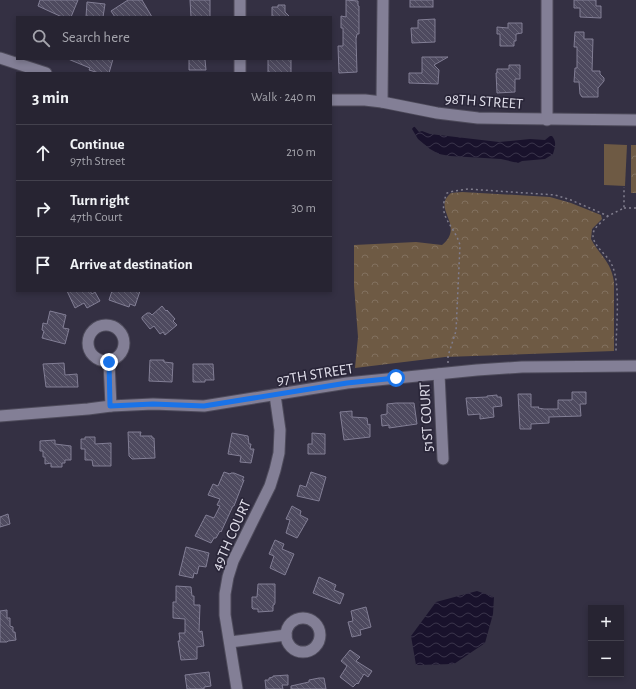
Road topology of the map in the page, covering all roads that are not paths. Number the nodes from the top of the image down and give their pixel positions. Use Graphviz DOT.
graph roads {
  1 [pos="240,0"];
  2 [pos="383,0"];
  3 [pos="547,0"];
  4 [pos="240,16"];
  5 [pos="0,58"];
  6 [pos="240,60"];
  7 [pos="43,72"];
  8 [pos="240,72"];
  9 [pos="332,100"];
  10 [pos="382,102"];
  11 [pos="547,120"];
  12 [pos="636,120"];
  13 [pos="109,362"];
  14 [pos="636,366"];
  15 [pos="439,374"];
  16 [pos="275,395"];
  17 [pos="110,406"];
  18 [pos="0,416"];
  19 [pos="443,459"];
  20 [pos="286,635"];
  21 [pos="230,642"];
  22 [pos="237,689"];
  1 -- 4 [label="street"];
  2 -- 10 [label="street"];
  3 -- 11 [label="street"];
  5 -- 7 [label="street"];
  6 -- 8 [label="street"];
  9 -- 10 [label="street, 98TH STREET"];
  10 -- 11 [label="street, 98TH STREET"];
  11 -- 12 [label="street, 98TH STREET"];
  13 -- 17 [label="street"];
  14 -- 15 [label="street, 97TH STREET"];
  15 -- 16 [label="street, 97TH STREET"];
  15 -- 19 [label="street, 51ST COURT"];
  16 -- 17 [label="street, 97TH STREET"];
  16 -- 21 [label="street, 49TH COURT"];
  17 -- 18 [label="street, 97TH STREET"];
  20 -- 21 [label="street"];
  21 -- 22 [label="street, 49TH COURT"];
}
